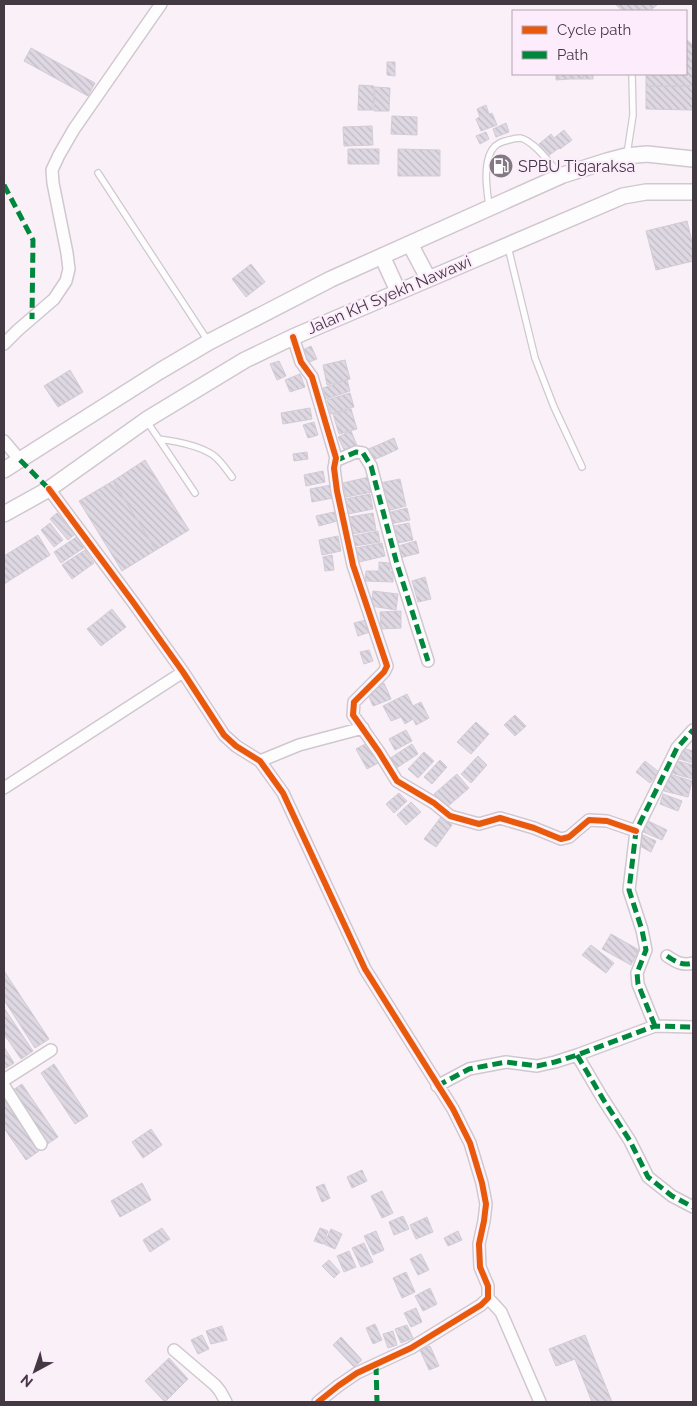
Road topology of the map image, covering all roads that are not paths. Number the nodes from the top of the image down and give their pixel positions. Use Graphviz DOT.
graph roads {
  1 [pos="161,4"];
  2 [pos="632,75"];
  3 [pos="626,156"];
  4 [pos="693,159"];
  5 [pos="98,173"];
  6 [pos="561,176"];
  7 [pos="693,192"];
  8 [pos="490,208"];
  9 [pos="410,244"];
  10 [pos="507,245"];
  11 [pos="382,256"];
  12 [pos="428,278"];
  13 [pos="398,291"];
  14 [pos="293,337"];
  15 [pos="209,342"];
  16 [pos="4,344"];
  17 [pos="146,420"];
  18 [pos="159,438"];
  19 [pos="4,441"];
  20 [pos="20,460"];
  21 [pos="335,461"];
  22 [pos="582,467"];
  23 [pos="4,470"];
  24 [pos="232,477"];
  25 [pos="49,489"];
  26 [pos="195,492"];
  27 [pos="4,514"];
  28 [pos="428,661"];
  29 [pos="183,672"];
  30 [pos="363,728"];
  31 [pos="693,730"];
  32 [pos="260,761"];
  33 [pos="4,788"];
  34 [pos="636,831"];
  35 [pos="667,956"];
  36 [pos="693,963"];
  37 [pos="655,1026"];
  38 [pos="693,1027"];
  39 [pos="51,1050"];
  40 [pos="577,1055"];
  41 [pos="4,1080"];
  42 [pos="4,1086"];
  43 [pos="437,1086"];
  44 [pos="41,1144"];
  45 [pos="693,1207"];
  46 [pos="488,1298"];
  47 [pos="174,1350"];
  48 [pos="226,1402"];
  49 [pos="318,1402"];
  50 [pos="540,1402"];
  1 -- 16 [label="street"];
  2 -- 3 [label="lane"];
  3 -- 4 [label="main road, Jalan KH Syekh Nawawi"];
  3 -- 6 [label="main road, Jalan KH Syekh Nawawi"];
  5 -- 15 [label="lane"];
  6 -- 8 [label="main road, Jalan KH Syekh Nawawi"];
  6 -- 8 [label="lane"];
  7 -- 10 [label="main road, Jalan KH Syekh Nawawi"];
  8 -- 9 [label="main road, Jalan KH Syekh Nawawi"];
  9 -- 11 [label="main road, Jalan KH Syekh Nawawi"];
  9 -- 12 [label="main road"];
  10 -- 12 [label="main road, Jalan KH Syekh Nawawi"];
  10 -- 22 [label="lane"];
  11 -- 13 [label="main road"];
  11 -- 15 [label="main road, Jalan KH Syekh Nawawi"];
  12 -- 13 [label="main road, Jalan KH Syekh Nawawi"];
  13 -- 14 [label="main road, Jalan KH Syekh Nawawi"];
  14 -- 17 [label="main road, Jalan KH Syekh Nawawi"];
  14 -- 21 [label="street"];
  15 -- 20 [label="main road, Jalan KH Syekh Nawawi"];
  17 -- 18 [label="lane"];
  17 -- 25 [label="main road, Jalan KH Syekh Nawawi"];
  18 -- 24 [label="lane"];
  18 -- 26 [label="lane"];
  19 -- 20 [label="street"];
  20 -- 23 [label="main road, Jalan KH Syekh Nawawi"];
  21 -- 28 [label="street"];
  21 -- 30 [label="street"];
  25 -- 27 [label="main road, Jalan KH Syekh Nawawi"];
  25 -- 29 [label="street"];
  29 -- 32 [label="street"];
  29 -- 33 [label="street"];
  30 -- 32 [label="street"];
  30 -- 34 [label="street"];
  31 -- 34 [label="street"];
  32 -- 43 [label="street"];
  34 -- 37 [label="street"];
  35 -- 36 [label="street"];
  37 -- 38 [label="street"];
  37 -- 40 [label="street"];
  39 -- 41 [label="street"];
  40 -- 43 [label="street"];
  40 -- 45 [label="street"];
  42 -- 44 [label="street"];
  43 -- 46 [label="street"];
  46 -- 49 [label="street"];
  46 -- 50 [label="street"];
  47 -- 48 [label="street"];
}
